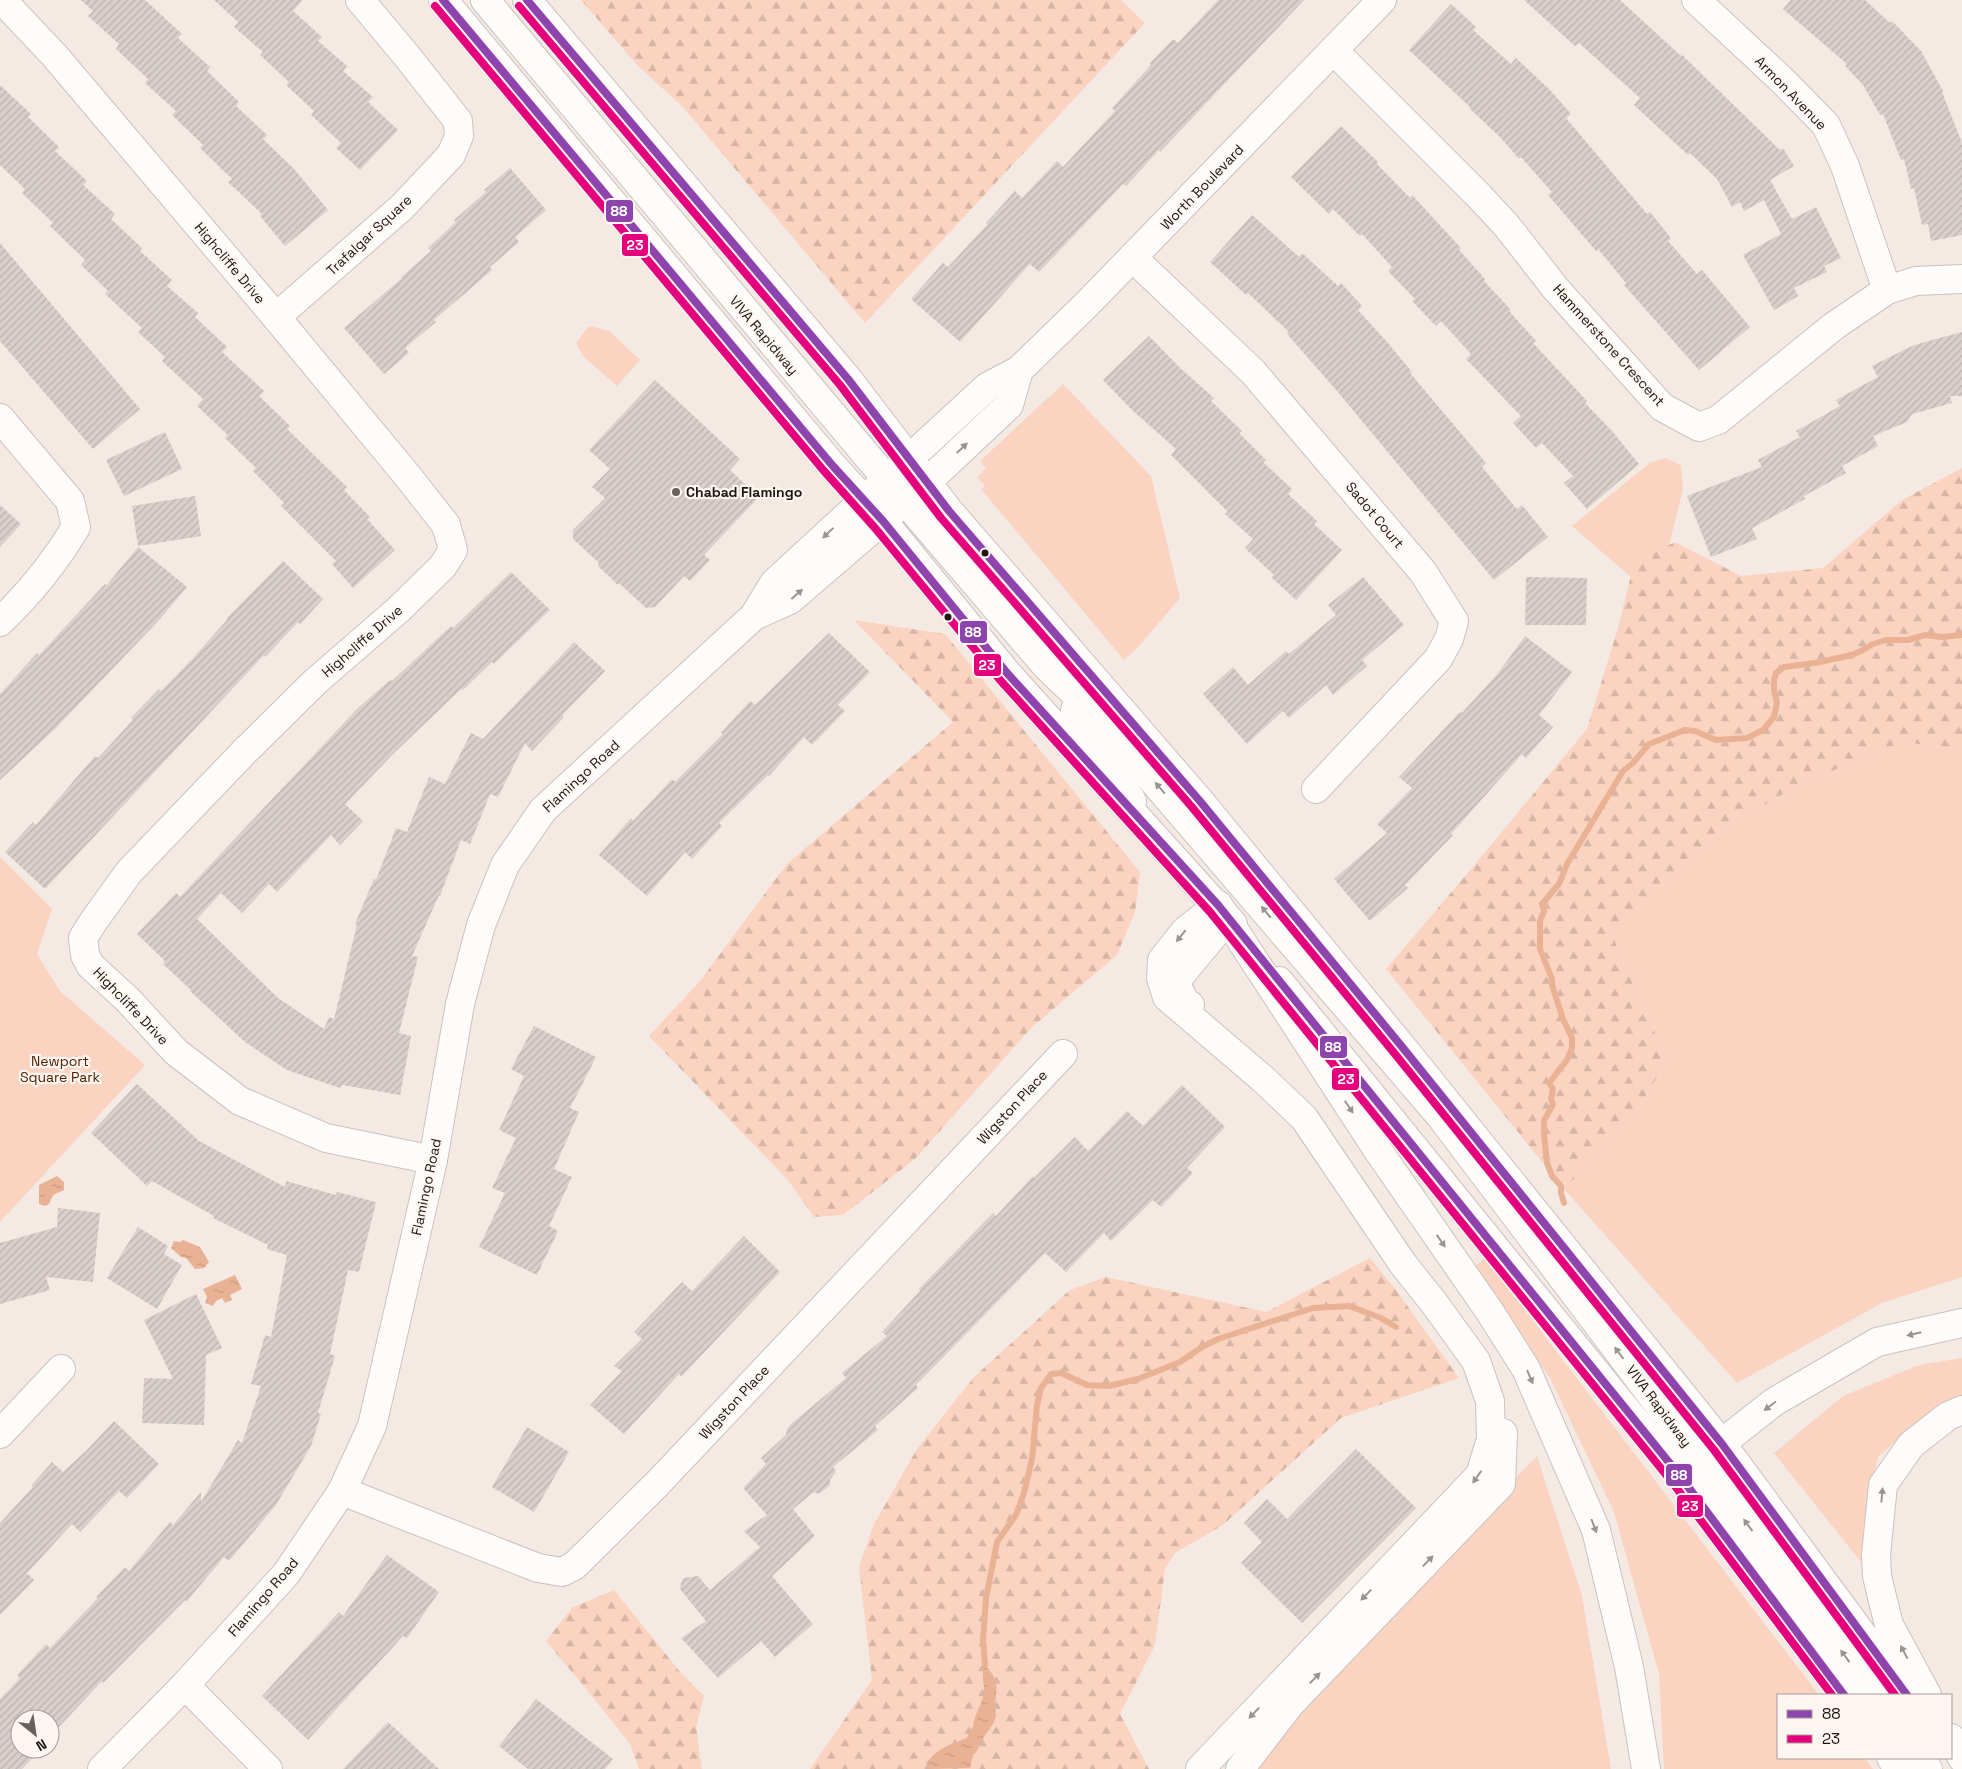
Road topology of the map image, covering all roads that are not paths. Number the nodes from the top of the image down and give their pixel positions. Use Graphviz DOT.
graph roads {
  1 [pos="2,0"];
  2 [pos="360,0"];
  3 [pos="443,0"];
  4 [pos="485,0"];
  5 [pos="527,0"];
  6 [pos="1382,0"];
  7 [pos="1696,0"];
  8 [pos="1334,51"];
  9 [pos="1133,258"];
  10 [pos="1962,279"];
  11 [pos="1887,290"];
  12 [pos="276,317"];
  13 [pos="1019,370"];
  14 [pos="0,418"];
  15 [pos="910,459"];
  16 [pos="886,479"];
  17 [pos="927,482"];
  18 [pos="864,499"];
  19 [pos="905,501"];
  20 [pos="883,521"];
  21 [pos="754,616"];
  22 [pos="0,622"];
  23 [pos="1047,667"];
  24 [pos="1316,789"];
  25 [pos="1150,830"];
  26 [pos="1222,912"];
  27 [pos="1063,1054"];
  28 [pos="433,1160"];
  29 [pos="1962,1323"];
  30 [pos="61,1369"];
  31 [pos="1962,1410"];
  32 [pos="0,1434"];
  33 [pos="1722,1444"];
  34 [pos="1691,1469"];
  35 [pos="342,1491"];
  36 [pos="185,1685"];
  37 [pos="1843,1694"];
  38 [pos="1873,1694"];
  39 [pos="1905,1694"];
  40 [pos="1926,1694"];
  41 [pos="1952,1740"];
  42 [pos="1952,1757"];
  43 [pos="1962,1758"];
  44 [pos="1891,1759"];
  45 [pos="102,1769"];
  46 [pos="268,1769"];
  47 [pos="1200,1769"];
  48 [pos="1240,1769"];
  49 [pos="1646,1769"];
  50 [pos="1899,1769"];
  51 [pos="1960,1769"];
  1 -- 12 [label="main road, Highcliffe Drive"];
  2 -- 12 [label="main road, Trafalgar Square"];
  3 -- 18 [label="main road"];
  4 -- 16 [label="main road, VIVA Rapidway"];
  5 -- 15 [label="main road"];
  6 -- 8 [label="main road, Worth Boulevard"];
  7 -- 11 [label="main road, Armon Avenue"];
  8 -- 9 [label="main road, Worth Boulevard"];
  8 -- 11 [label="main road, Hammerstone Crescent"];
  9 -- 13 [label="main road, Worth Boulevard"];
  9 -- 24 [label="main road, Sadot Court"];
  10 -- 11 [label="main road, Hammerstone Crescent"];
  12 -- 28 [label="main road, Highcliffe Drive"];
  13 -- 15 [label="main road, Worth Boulevard"];
  17 -- 13 [label="main road, Worth Boulevard, one-way"];
  14 -- 22 [label="main road"];
  15 -- 16 [label="main road, Worth Boulevard"];
  15 -- 17 [label="main road"];
  16 -- 18 [label="main road, Flamingo Road"];
  16 -- 19 [label="main road, VIVA Rapidway"];
  17 -- 19 [label="main road, Worth Boulevard"];
  17 -- 33 [label="main road"];
  18 -- 20 [label="main road"];
  18 -- 21 [label="main road, Flamingo Road, one-way"];
  19 -- 20 [label="main road, Flamingo Road"];
  19 -- 23 [label="main road, VIVA Rapidway"];
  21 -- 20 [label="main road, Flamingo Road, one-way"];
  20 -- 25 [label="main road"];
  21 -- 28 [label="main road, Flamingo Road"];
  23 -- 25 [label="main road, VIVA Rapidway"];
  34 -- 23 [label="main road, VIVA Rapidway, one-way"];
  25 -- 26 [label="main road"];
  26 -- 34 [label="main road"];
  26 -- 47 [label="main road, one-way"];
  48 -- 26 [label="main road, one-way"];
  26 -- 49 [label="main road, one-way"];
  27 -- 35 [label="main road, Wigston Place"];
  28 -- 35 [label="main road, Flamingo Road"];
  29 -- 33 [label="main road, one-way"];
  30 -- 32 [label="main road"];
  40 -- 31 [label="main road, one-way"];
  33 -- 34 [label="main road"];
  33 -- 39 [label="main road"];
  34 -- 37 [label="main road"];
  38 -- 34 [label="main road, VIVA Rapidway, one-way"];
  35 -- 36 [label="main road, Flamingo Road"];
  36 -- 45 [label="main road, Flamingo Road"];
  36 -- 46 [label="main road"];
  41 -- 43 [label="main road"];
  42 -- 51 [label="main road"];
  44 -- 50 [label="main road"];
}
